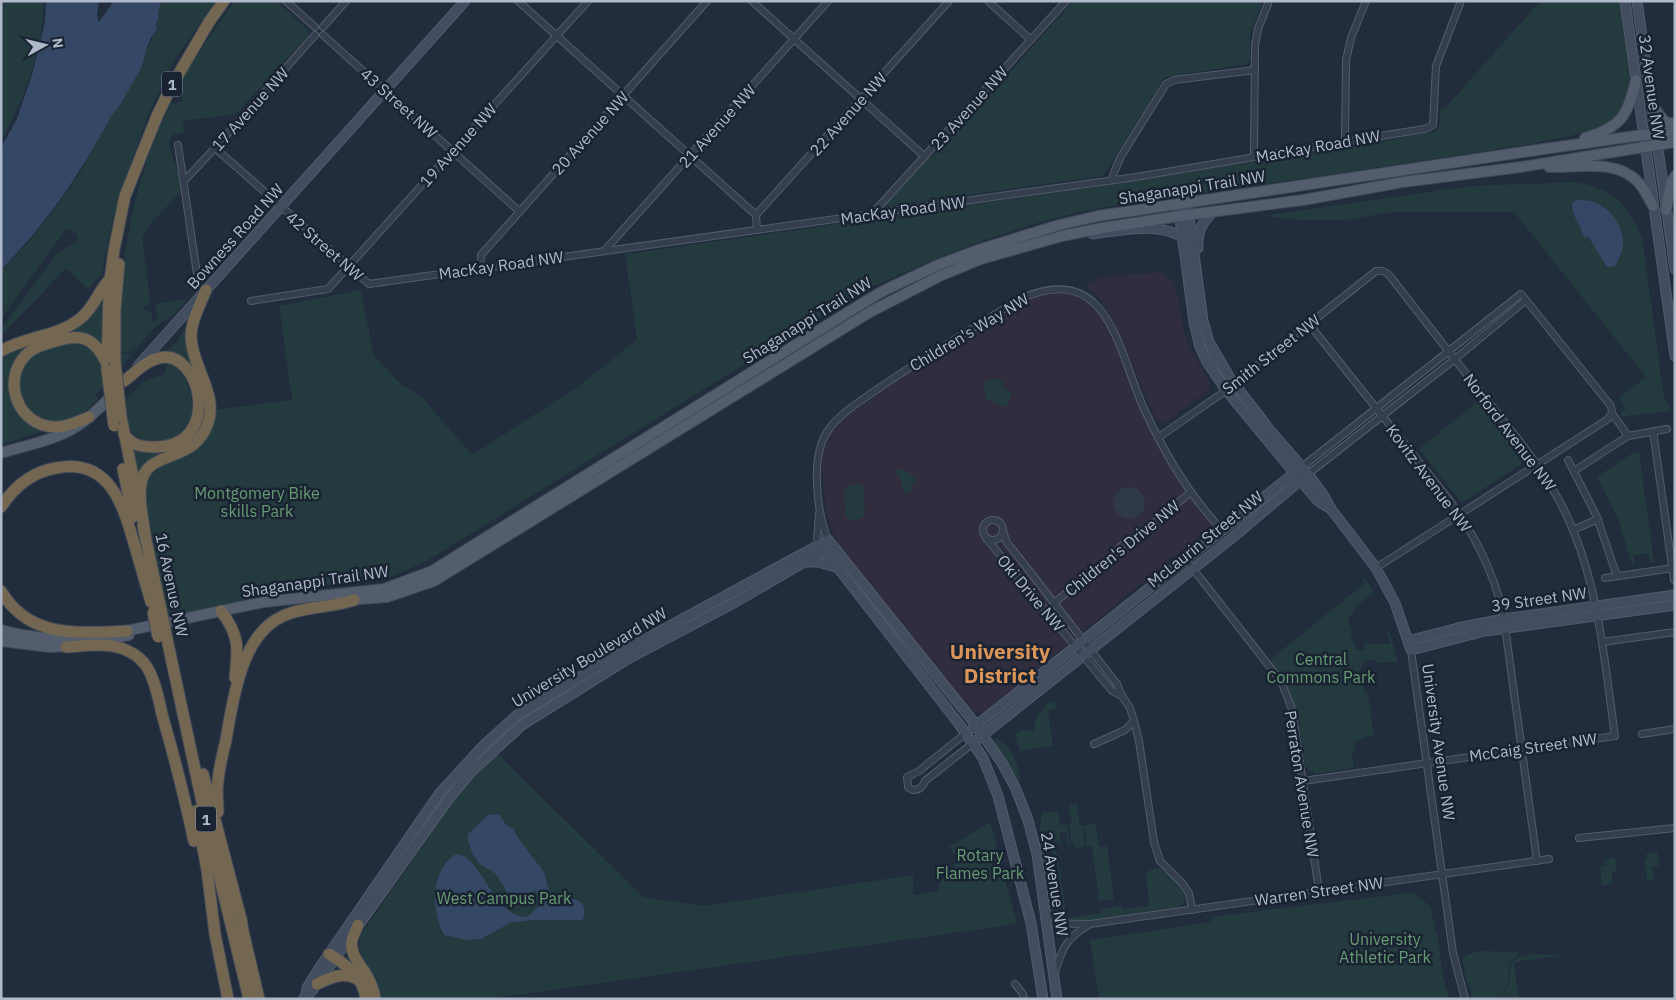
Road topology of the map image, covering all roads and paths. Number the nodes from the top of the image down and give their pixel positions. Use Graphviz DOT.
graph roads {
  1 [pos="224,1"];
  2 [pos="286,1"];
  3 [pos="346,1"];
  4 [pos="466,1"];
  5 [pos="518,1"];
  6 [pos="588,1"];
  7 [pos="707,1"];
  8 [pos="752,1"];
  9 [pos="828,1"];
  10 [pos="948,1"];
  11 [pos="988,1"];
  12 [pos="1066,1"];
  13 [pos="1269,1"];
  14 [pos="1366,1"];
  15 [pos="1461,1"];
  16 [pos="1625,1"];
  17 [pos="1637,1"];
  18 [pos="314,27"];
  19 [pos="323,27"];
  20 [pos="315,35"];
  21 [pos="323,35"];
  22 [pos="556,36"];
  23 [pos="794,40"];
  24 [pos="1031,40"];
  25 [pos="1255,70"];
  26 [pos="1636,80"];
  27 [pos="386,91"];
  28 [pos="623,95"];
  29 [pos="860,100"];
  30 [pos="1652,105"];
  31 [pos="1675,124"];
  32 [pos="1675,132"];
  33 [pos="1644,135"];
  34 [pos="1656,140"];
  35 [pos="1345,141"];
  36 [pos="1675,142"];
  37 [pos="178,145"];
  38 [pos="1645,146"];
  39 [pos="215,148"];
  40 [pos="1530,151"];
  41 [pos="452,152"];
  42 [pos="690,155"];
  43 [pos="924,156"];
  44 [pos="1254,156"];
  45 [pos="1521,167"];
  46 [pos="135,174"];
  47 [pos="1675,176"];
  48 [pos="1114,180"];
  49 [pos="184,181"];
  50 [pos="1183,203"];
  51 [pos="1653,206"];
  52 [pos="281,208"];
  53 [pos="1666,210"];
  54 [pos="519,211"];
  55 [pos="1213,212"];
  56 [pos="872,214"];
  57 [pos="756,215"];
  58 [pos="1184,216"];
  59 [pos="757,230"];
  60 [pos="1062,236"];
  61 [pos="1183,237"];
  62 [pos="605,250"];
  63 [pos="348,267"];
  64 [pos="480,268"];
  65 [pos="1675,269"];
  66 [pos="1381,270"];
  67 [pos="197,274"];
  68 [pos="110,279"];
  69 [pos="369,284"];
  70 [pos="206,290"];
  71 [pos="1199,295"];
  72 [pos="1526,300"];
  73 [pos="251,301"];
  74 [pos="1309,324"];
  75 [pos="1,351"];
  76 [pos="1448,351"];
  77 [pos="1675,356"];
  78 [pos="1455,359"];
  79 [pos="110,365"];
  80 [pos="124,381"];
  81 [pos="1234,384"];
  82 [pos="1226,390"];
  83 [pos="1377,408"];
  84 [pos="1612,413"];
  85 [pos="1382,416"];
  86 [pos="89,417"];
  87 [pos="118,421"];
  88 [pos="1667,429"];
  89 [pos="1653,431"];
  90 [pos="124,434"];
  91 [pos="1628,436"];
  92 [pos="1159,437"];
  93 [pos="1,453"];
  94 [pos="1568,460"];
  95 [pos="1537,464"];
  96 [pos="1574,471"];
  97 [pos="1302,474"];
  98 [pos="1191,492"];
  99 [pos="1,507"];
  100 [pos="820,508"];
  101 [pos="1459,514"];
  102 [pos="1598,518"];
  103 [pos="1222,530"];
  104 [pos="1573,530"];
  105 [pos="1003,531"];
  106 [pos="145,534"];
  107 [pos="986,538"];
  108 [pos="826,545"];
  109 [pos="1186,560"];
  110 [pos="803,562"];
  111 [pos="840,568"];
  112 [pos="1192,568"];
  113 [pos="1376,568"];
  114 [pos="1673,568"];
  115 [pos="1617,576"];
  116 [pos="1605,578"];
  117 [pos="1674,580"];
  118 [pos="1,591"];
  119 [pos="1675,595"];
  120 [pos="354,600"];
  121 [pos="1054,603"];
  122 [pos="1674,605"];
  123 [pos="155,608"];
  124 [pos="1597,611"];
  125 [pos="222,613"];
  126 [pos="1504,623"];
  127 [pos="1,630"];
  128 [pos="127,631"];
  129 [pos="1675,632"];
  130 [pos="163,640"];
  131 [pos="1084,640"];
  132 [pos="1,641"];
  133 [pos="1602,642"];
  134 [pos="1410,646"];
  135 [pos="66,647"];
  136 [pos="1076,647"];
  137 [pos="1091,649"];
  138 [pos="1083,655"];
  139 [pos="176,681"];
  140 [pos="1122,696"];
  141 [pos="234,700"];
  142 [pos="1134,721"];
  143 [pos="976,725"];
  144 [pos="1675,729"];
  145 [pos="966,733"];
  146 [pos="1642,734"];
  147 [pos="983,735"];
  148 [pos="1615,736"];
  149 [pos="974,743"];
  150 [pos="1094,744"];
  151 [pos="1522,749"];
  152 [pos="1426,762"];
  153 [pos="1303,781"];
  154 [pos="1675,828"];
  155 [pos="219,829"];
  156 [pos="1579,838"];
  157 [pos="1549,859"];
  158 [pos="1538,860"];
  159 [pos="1442,874"];
  160 [pos="1320,891"];
  161 [pos="209,895"];
  162 [pos="1192,910"];
  163 [pos="1046,912"];
  164 [pos="241,919"];
  165 [pos="1090,924"];
  166 [pos="358,925"];
  167 [pos="334,953"];
  168 [pos="359,966"];
  169 [pos="1054,977"];
  170 [pos="317,984"];
  171 [pos="1015,984"];
  172 [pos="363,985"];
  173 [pos="305,997"];
  174 [pos="228,999"];
  175 [pos="248,999"];
  176 [pos="259,999"];
  177 [pos="267,999"];
  178 [pos="366,999"];
  179 [pos="375,999"];
  180 [pos="1024,999"];
  181 [pos="1043,999"];
  182 [pos="1057,999"];
  183 [pos="1465,999"];
  1 -- 46 [label="highway, 16 Avenue NW / 1"];
  2 -- 18 [label="street"];
  3 -- 19 [label="street"];
  4 -- 27 [label="street, Bowness Road NW"];
  5 -- 22 [label="street"];
  6 -- 22 [label="street, 19 Avenue NW"];
  7 -- 28 [label="street, 20 Avenue NW"];
  8 -- 23 [label="street"];
  9 -- 23 [label="street, 21 Avenue NW"];
  10 -- 29 [label="street, 22 Avenue NW"];
  11 -- 24 [label="street"];
  12 -- 24 [label="street, 23 Avenue NW"];
  13 -- 25 [label="street"];
  14 -- 35 [label="street"];
  15 -- 35 [label="street, MacKay Road NW"];
  16 -- 26 [label="street, 32 Avenue NW"];
  17 -- 30 [label="street, 32 Avenue NW"];
  18 -- 19 [label="street"];
  18 -- 20 [label="street"];
  19 -- 21 [label="street"];
  20 -- 21 [label="street"];
  20 -- 39 [label="street, 17 Avenue NW"];
  21 -- 27 [label="street, 43 Street NW"];
  22 -- 28 [label="street"];
  22 -- 41 [label="street, 19 Avenue NW"];
  23 -- 29 [label="street"];
  23 -- 42 [label="street, 21 Avenue NW"];
  24 -- 43 [label="street, 23 Avenue NW"];
  25 -- 44 [label="street"];
  25 -- 48 [label="street"];
  26 -- 33 [label="street, 32 Avenue NW"];
  26 -- 40 [label="main road"];
  27 -- 41 [label="street, 43 Street NW"];
  27 -- 52 [label="street, Bowness Road NW"];
  28 -- 42 [label="street"];
  28 -- 54 [label="street, 20 Avenue NW"];
  29 -- 43 [label="street"];
  29 -- 57 [label="street, 22 Avenue NW"];
  30 -- 31 [label="main road"];
  30 -- 34 [label="street, 32 Avenue NW"];
  32 -- 34 [label="main road, Shaganappi Trail NW"];
  33 -- 34 [label="main road, Shaganappi Trail NW"];
  33 -- 38 [label="street, 32 Avenue NW"];
  33 -- 40 [label="main road, Shaganappi Trail NW"];
  34 -- 36 [label="main road, Shaganappi Trail NW"];
  34 -- 38 [label="main road, Shaganappi Trail NW"];
  34 -- 53 [label="street, 32 Avenue NW"];
  35 -- 44 [label="street, MacKay Road NW"];
  37 -- 49 [label="street"];
  38 -- 45 [label="main road, Shaganappi Trail NW"];
  38 -- 51 [label="street, 32 Avenue NW"];
  39 -- 49 [label="street, 17 Avenue NW"];
  39 -- 52 [label="street, 42 Street NW"];
  40 -- 50 [label="main road, Shaganappi Trail NW"];
  41 -- 54 [label="street, 43 Street NW"];
  41 -- 63 [label="street, 19 Avenue NW"];
  42 -- 57 [label="street"];
  42 -- 62 [label="street, 21 Avenue NW"];
  43 -- 56 [label="street, 23 Avenue NW"];
  44 -- 48 [label="street, MacKay Road NW"];
  45 -- 51 [label="main road"];
  45 -- 55 [label="main road, Shaganappi Trail NW"];
  46 -- 68 [label="highway, 16 Avenue NW / 1"];
  46 -- 79 [label="highway, 16 Avenue NW / 1"];
  47 -- 53 [label="main road"];
  48 -- 56 [label="street, MacKay Road NW"];
  49 -- 67 [label="street"];
  50 -- 58 [label="street, University Avenue NW"];
  50 -- 125 [label="main road, Shaganappi Trail NW"];
  51 -- 77 [label="street, 32 Avenue NW"];
  52 -- 63 [label="street, 42 Street NW"];
  52 -- 70 [label="street, Bowness Road NW"];
  53 -- 65 [label="street, 32 Avenue NW"];
  54 -- 64 [label="street, 20 Avenue NW"];
  55 -- 58 [label="main road, Shaganappi Trail NW"];
  55 -- 71 [label="street"];
  56 -- 59 [label="street, MacKay Road NW"];
  57 -- 59 [label="street"];
  58 -- 60 [label="main road, Shaganappi Trail NW"];
  58 -- 61 [label="street, University Avenue NW"];
  58 -- 71 [label="street, University Avenue NW"];
  59 -- 62 [label="street, MacKay Road NW"];
  60 -- 61 [label="street"];
  60 -- 120 [label="main road, Shaganappi Trail NW"];
  61 -- 82 [label="street, University Avenue NW"];
  62 -- 64 [label="street, MacKay Road NW"];
  63 -- 69 [label="street, 42 Street NW"];
  63 -- 73 [label="street, 19 Avenue NW"];
  64 -- 69 [label="street, MacKay Road NW"];
  66 -- 74 [label="street, Smith Street NW"];
  66 -- 76 [label="street, Norford Avenue NW"];
  68 -- 75 [label="highway"];
  68 -- 79 [label="highway, 16 Avenue NW / 1"];
  70 -- 80 [label="street, Bowness Road NW"];
  70 -- 106 [label="highway"];
  71 -- 81 [label="street, University Avenue NW"];
  72 -- 76 [label="street, McLaurin Street NW"];
  72 -- 78 [label="street, McLaurin Street NW"];
  72 -- 84 [label="street"];
  74 -- 81 [label="street, Smith Street NW"];
  74 -- 83 [label="street, Kovitz Avenue NW"];
  76 -- 78 [label="street, Norford Avenue NW"];
  76 -- 83 [label="street, McLaurin Street NW"];
  78 -- 85 [label="street, McLaurin Street NW"];
  78 -- 95 [label="street, Norford Avenue NW"];
  79 -- 86 [label="highway"];
  79 -- 87 [label="highway, 16 Avenue NW / 1, bridge"];
  80 -- 86 [label="main road, Bowness Road NW"];
  80 -- 90 [label="highway"];
  81 -- 82 [label="street, Smith Street NW"];
  81 -- 97 [label="street, University Avenue NW"];
  82 -- 92 [label="street, Smith Street NW"];
  82 -- 97 [label="street, University Avenue NW"];
  83 -- 85 [label="street, Kovitz Avenue NW"];
  83 -- 97 [label="street, McLaurin Street NW"];
  84 -- 91 [label="street"];
  84 -- 95 [label="street"];
  85 -- 97 [label="street, McLaurin Street NW"];
  85 -- 101 [label="street, Kovitz Avenue NW"];
  86 -- 93 [label="main road, Bowness Road NW"];
  87 -- 90 [label="highway, 16 Avenue NW / 1"];
  87 -- 123 [label="highway, 16 Avenue NW / 1"];
  88 -- 89 [label="street"];
  89 -- 91 [label="street"];
  89 -- 114 [label="street"];
  90 -- 106 [label="highway, 16 Avenue NW / 1"];
  91 -- 96 [label="street"];
  92 -- 98 [label="street, Children's Way NW"];
  92 -- 100 [label="street, Children's Way NW"];
  94 -- 96 [label="street"];
  95 -- 101 [label="street"];
  95 -- 104 [label="street, Norford Avenue NW"];
  96 -- 102 [label="street"];
  97 -- 103 [label="street, McLaurin Street NW"];
  97 -- 112 [label="street, McLaurin Street NW"];
  97 -- 113 [label="street, University Avenue NW"];
  98 -- 103 [label="street, Children's Way NW"];
  98 -- 121 [label="street, Children's Drive NW"];
  99 -- 123 [label="highway"];
  100 -- 108 [label="street, Children's Way NW"];
  100 -- 108 [label="street, Children's Way NW"];
  101 -- 113 [label="street"];
  101 -- 126 [label="street, Kovitz Avenue NW"];
  102 -- 104 [label="street"];
  102 -- 115 [label="street"];
  103 -- 109 [label="street, McLaurin Street NW"];
  104 -- 124 [label="street, Norford Avenue NW"];
  105 -- 107 [label="street"];
  105 -- 107 [label="street"];
  105 -- 121 [label="street, Oki Drive NW"];
  106 -- 123 [label="highway, 16 Avenue NW / 1"];
  107 -- 136 [label="street, Oki Drive NW"];
  108 -- 110 [label="street, University Boulevard NW"];
  108 -- 111 [label="street, 24 Avenue NW"];
  108 -- 143 [label="street, 24 Avenue NW"];
  108 -- 167 [label="street, University Boulevard NW"];
  109 -- 112 [label="street, Perraton Avenue NW"];
  109 -- 131 [label="street, McLaurin Street NW"];
  110 -- 111 [label="street"];
  110 -- 166 [label="street, University Boulevard NW"];
  111 -- 145 [label="street, 24 Avenue NW"];
  112 -- 137 [label="street, McLaurin Street NW"];
  112 -- 153 [label="street, Perraton Avenue NW"];
  113 -- 134 [label="street, University Avenue NW"];
  114 -- 115 [label="street"];
  114 -- 117 [label="street"];
  115 -- 116 [label="street"];
  118 -- 128 [label="highway"];
  119 -- 124 [label="street, 39 Street NW"];
  120 -- 125 [label="main road, Shaganappi Trail NW"];
  120 -- 141 [label="highway"];
  121 -- 131 [label="street, Oki Drive NW"];
  122 -- 124 [label="street, 39 Street NW"];
  123 -- 130 [label="highway, 16 Avenue NW / 1, bridge"];
  124 -- 126 [label="street, 39 Street NW"];
  124 -- 133 [label="street, Norford Avenue NW"];
  125 -- 128 [label="main road, Shaganappi Trail NW"];
  125 -- 135 [label="main road, Shaganappi Trail NW"];
  125 -- 141 [label="highway"];
  126 -- 134 [label="street, 39 Street NW"];
  126 -- 151 [label="street, Kovitz Avenue NW"];
  127 -- 128 [label="main road, Shaganappi Trail NW"];
  129 -- 133 [label="street"];
  130 -- 139 [label="highway, 16 Avenue NW / 1"];
  130 -- 161 [label="highway, 16 Avenue NW / 1"];
  131 -- 136 [label="street, McLaurin Street NW"];
  131 -- 137 [label="street, Oki Drive NW"];
  132 -- 135 [label="main road, Shaganappi Trail NW"];
  133 -- 148 [label="street, Norford Avenue NW"];
  134 -- 152 [label="street, University Avenue NW"];
  135 -- 161 [label="highway"];
  136 -- 138 [label="street, Oki Drive NW"];
  136 -- 143 [label="street, McLaurin Street NW"];
  137 -- 138 [label="street, McLaurin Street NW"];
  137 -- 140 [label="street, Oki Drive NW"];
  138 -- 140 [label="street, Oki Drive NW"];
  138 -- 147 [label="street, McLaurin Street NW"];
  139 -- 155 [label="highway"];
  139 -- 175 [label="highway, 16 Avenue NW / 1"];
  140 -- 142 [label="street, Oki Drive NW"];
  141 -- 155 [label="highway"];
  142 -- 150 [label="street"];
  142 -- 162 [label="street, Oki Drive NW"];
  143 -- 145 [label="street, McLaurin Street NW"];
  143 -- 147 [label="street, 24 Avenue NW"];
  144 -- 146 [label="street"];
  145 -- 149 [label="street, 24 Avenue NW"];
  145 -- 149 [label="street"];
  147 -- 149 [label="street, McLaurin Street NW"];
  147 -- 163 [label="street, 24 Avenue NW"];
  148 -- 151 [label="street, McCaig Street NW"];
  149 -- 181 [label="street, 24 Avenue NW"];
  151 -- 152 [label="street, McCaig Street NW"];
  151 -- 158 [label="street, Kovitz Avenue NW"];
  152 -- 153 [label="street, McCaig Street NW"];
  152 -- 159 [label="street, University Avenue NW"];
  153 -- 160 [label="street, Perraton Avenue NW"];
  154 -- 156 [label="street"];
  155 -- 164 [label="highway"];
  157 -- 158 [label="street, Warren Street NW"];
  158 -- 159 [label="street, Warren Street NW"];
  159 -- 160 [label="street, Warren Street NW"];
  159 -- 183 [label="street, University Avenue NW"];
  160 -- 162 [label="street, Warren Street NW"];
  161 -- 174 [label="highway, 16 Avenue NW / 1"];
  162 -- 165 [label="street, Warren Street NW"];
  163 -- 165 [label="street, Warren Street NW"];
  163 -- 169 [label="street, 24 Avenue NW"];
  164 -- 176 [label="highway"];
  164 -- 177 [label="highway"];
  165 -- 169 [label="street, Warren Street NW"];
  166 -- 167 [label="street, University Boulevard NW"];
  166 -- 168 [label="highway"];
  167 -- 168 [label="highway"];
  167 -- 170 [label="street, University Boulevard NW"];
  167 -- 172 [label="highway"];
  167 -- 173 [label="street, University Boulevard NW"];
  168 -- 179 [label="highway"];
  169 -- 182 [label="street, 24 Avenue NW"];
  170 -- 172 [label="highway"];
  170 -- 173 [label="street, University Boulevard NW"];
  171 -- 180 [label="street"];
  172 -- 178 [label="highway"];
}
